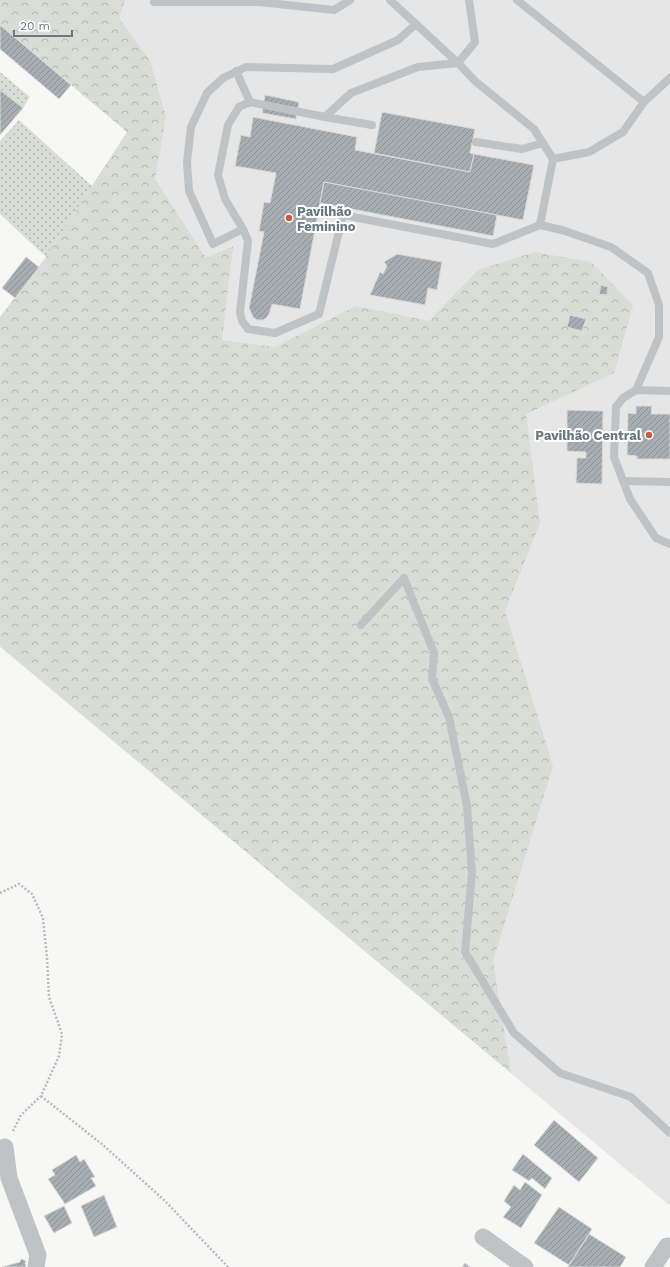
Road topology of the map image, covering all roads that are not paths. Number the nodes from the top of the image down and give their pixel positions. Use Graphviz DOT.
graph roads {
  1 [pos="155,0"];
  2 [pos="350,0"];
  3 [pos="390,0"];
  4 [pos="469,0"];
  5 [pos="517,0"];
  6 [pos="416,24"];
  7 [pos="458,63"];
  8 [pos="236,72"];
  9 [pos="670,78"];
  10 [pos="250,102"];
  11 [pos="644,102"];
  12 [pos="325,117"];
  13 [pos="372,125"];
  14 [pos="476,142"];
  15 [pos="543,143"];
  16 [pos="553,159"];
  17 [pos="540,225"];
  18 [pos="243,229"];
  19 [pos="636,390"];
  20 [pos="670,391"];
  21 [pos="623,481"];
  22 [pos="670,482"];
  23 [pos="670,544"];
  24 [pos="361,625"];
  25 [pos="670,1133"];
  26 [pos="5,1147"];
  27 [pos="483,1237"];
  28 [pos="668,1243"];
  29 [pos="36,1267"];
  30 [pos="524,1267"];
  31 [pos="653,1267"];
  1 -- 2 [label="lane"];
  3 -- 6 [label="lane"];
  4 -- 7 [label="lane"];
  5 -- 11 [label="lane"];
  6 -- 7 [label="lane"];
  6 -- 8 [label="lane"];
  7 -- 12 [label="lane"];
  7 -- 15 [label="lane"];
  8 -- 10 [label="lane"];
  8 -- 18 [label="lane"];
  9 -- 11 [label="lane"];
  10 -- 12 [label="lane"];
  10 -- 18 [label="lane"];
  11 -- 16 [label="lane"];
  12 -- 13 [label="lane"];
  14 -- 15 [label="lane"];
  15 -- 16 [label="lane"];
  16 -- 17 [label="lane"];
  17 -- 18 [label="lane"];
  17 -- 19 [label="lane"];
  19 -- 20 [label="lane"];
  19 -- 21 [label="lane"];
  21 -- 22 [label="lane"];
  21 -- 23 [label="lane"];
  24 -- 25 [label="lane"];
  26 -- 29 [label="street"];
  27 -- 30 [label="street"];
  28 -- 31 [label="street"];
}
